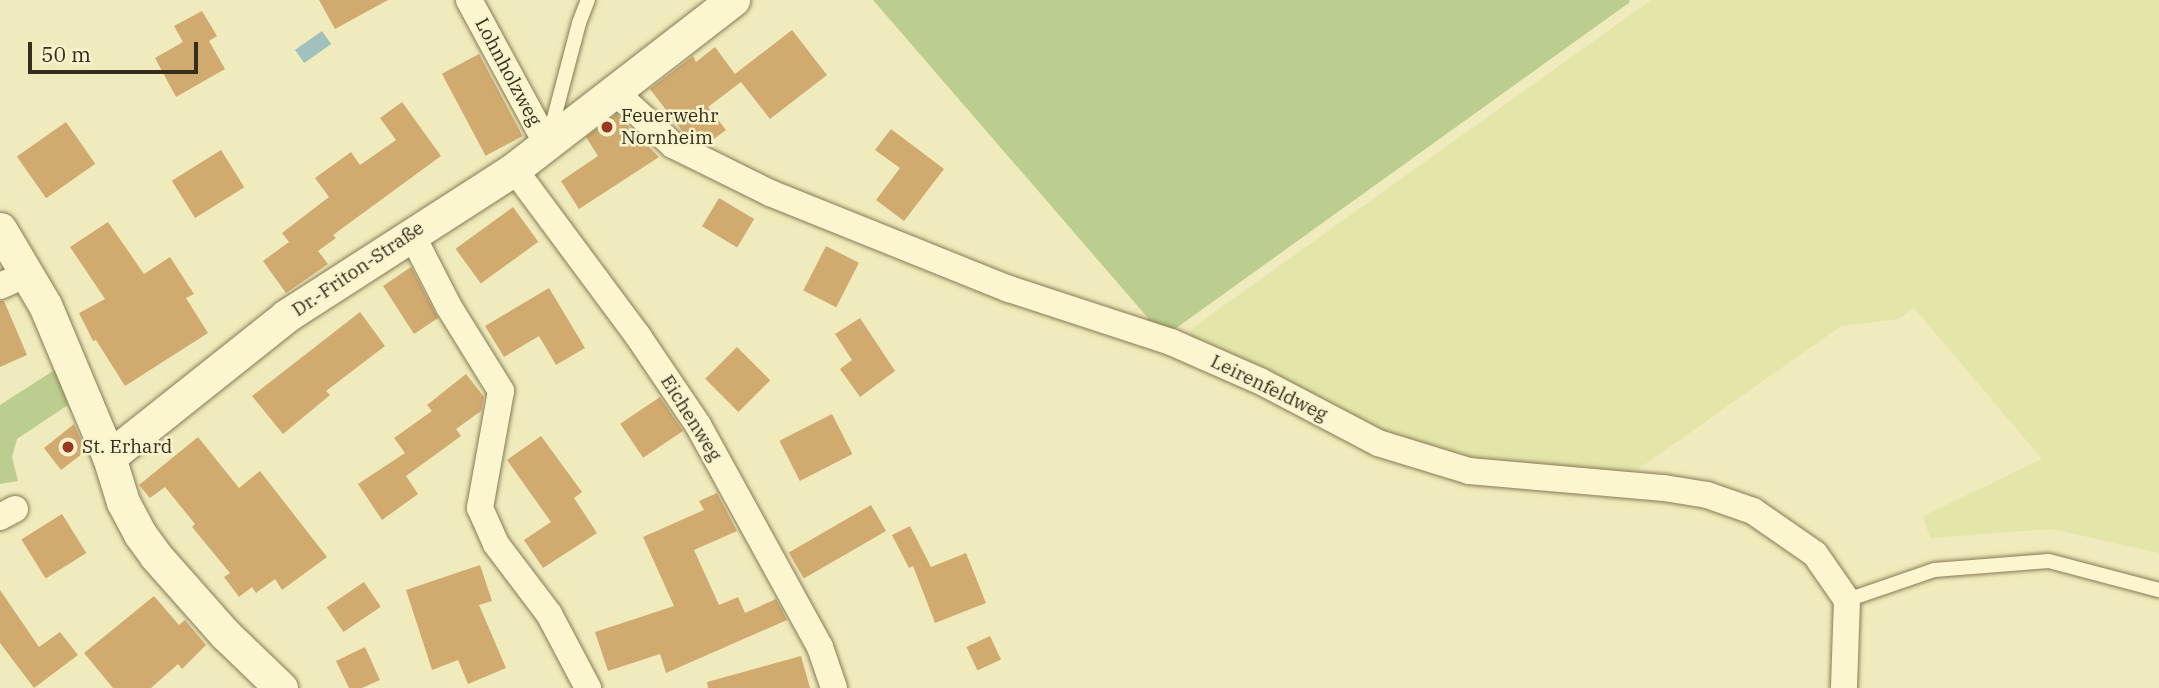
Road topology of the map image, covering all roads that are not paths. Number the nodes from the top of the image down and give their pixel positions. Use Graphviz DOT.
graph roads {
  1 [pos="469,0"];
  2 [pos="588,0"];
  3 [pos="733,0"];
  4 [pos="614,91"];
  5 [pos="547,144"];
  6 [pos="514,169"];
  7 [pos="0,229"];
  8 [pos="411,233"];
  9 [pos="13,280"];
  10 [pos="109,457"];
  11 [pos="2159,590"];
  12 [pos="1847,600"];
  13 [pos="281,688"];
  14 [pos="589,688"];
  15 [pos="834,688"];
  16 [pos="1844,688"];
  1 -- 5 [label="street, Lohnholzweg"];
  2 -- 5 [label="lane"];
  3 -- 4 [label="street, Dr.-Friton-Straße"];
  4 -- 5 [label="street, Dr.-Friton-Straße"];
  4 -- 12 [label="street, Leirenfeldweg"];
  5 -- 6 [label="street, Dr.-Friton-Straße"];
  6 -- 8 [label="street, Dr.-Friton-Straße"];
  6 -- 15 [label="street, Eichenweg"];
  7 -- 9 [label="street"];
  8 -- 10 [label="street, Dr.-Friton-Straße"];
  8 -- 14 [label="street"];
  9 -- 10 [label="street"];
  10 -- 13 [label="street"];
  11 -- 12 [label="lane"];
  12 -- 16 [label="street"];
}
